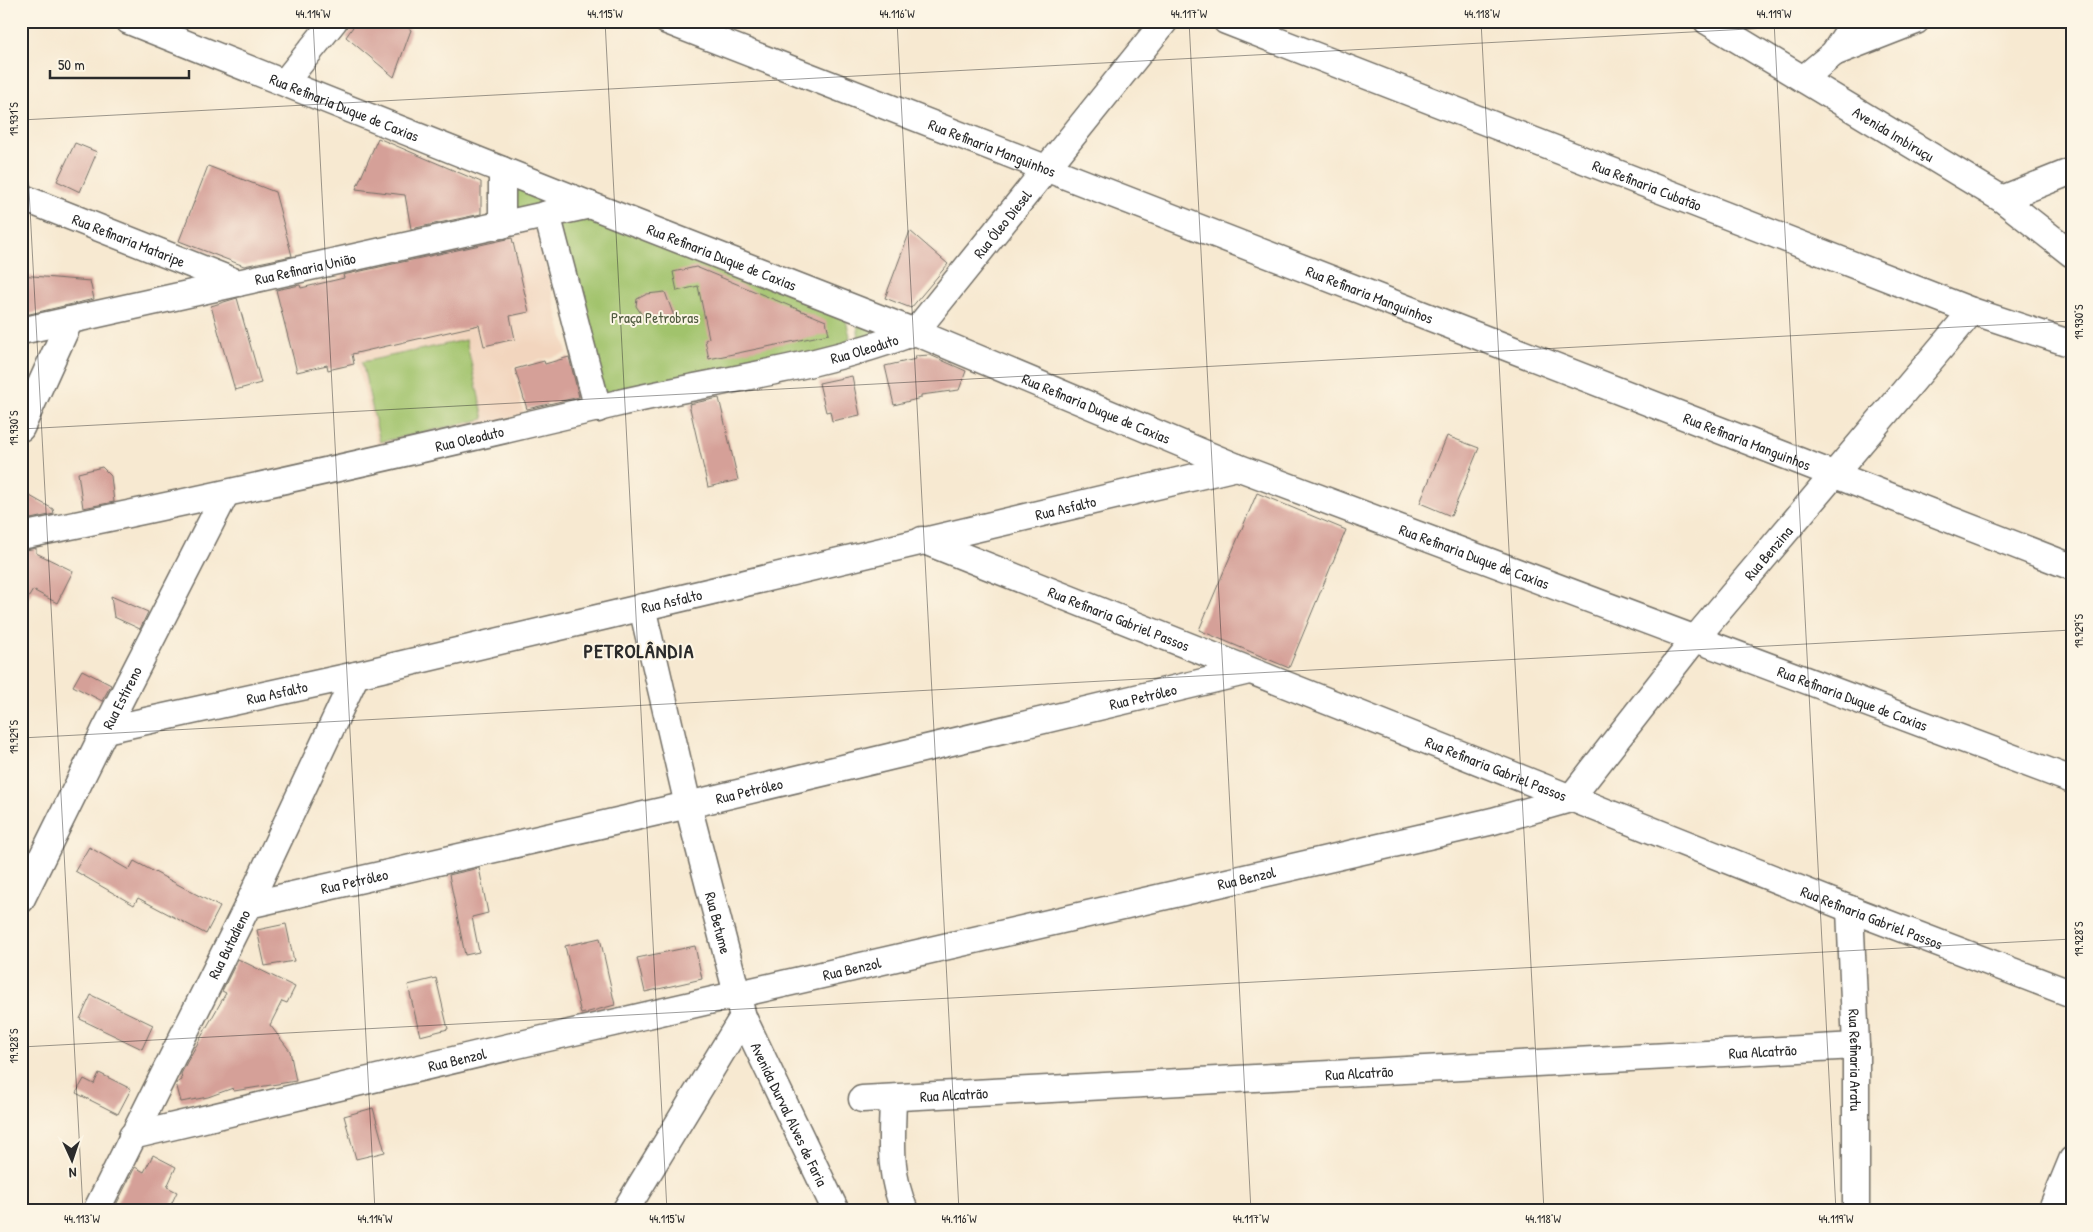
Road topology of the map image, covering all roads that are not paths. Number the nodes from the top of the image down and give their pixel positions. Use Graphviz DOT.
graph roads {
  1 [pos="129,21"];
  2 [pos="334,21"];
  3 [pos="666,21"];
  4 [pos="1164,21"];
  5 [pos="1226,21"];
  6 [pos="1855,21"];
  7 [pos="1916,21"];
  8 [pos="1719,24"];
  9 [pos="1834,53"];
  10 [pos="1803,79"];
  11 [pos="285,82"];
  12 [pos="1046,168"];
  13 [pos="502,170"];
  14 [pos="2072,171"];
  15 [pos="21,197"];
  16 [pos="2002,199"];
  17 [pos="590,206"];
  18 [pos="547,214"];
  19 [pos="502,225"];
  20 [pos="2072,254"];
  21 [pos="238,283"];
  22 [pos="850,307"];
  23 [pos="1972,311"];
  24 [pos="70,320"];
  25 [pos="21,331"];
  26 [pos="915,332"];
  27 [pos="2072,344"];
  28 [pos="848,354"];
  29 [pos="598,409"];
  30 [pos="21,428"];
  31 [pos="1237,467"];
  32 [pos="1834,475"];
  33 [pos="225,495"];
  34 [pos="21,536"];
  35 [pos="922,540"];
  36 [pos="2072,568"];
  37 [pos="642,607"];
  38 [pos="1695,638"];
  39 [pos="1249,671"];
  40 [pos="356,675"];
  41 [pos="104,730"];
  42 [pos="2072,780"];
  43 [pos="1570,799"];
  44 [pos="688,805"];
  45 [pos="21,900"];
  46 [pos="248,905"];
  47 [pos="1850,909"];
  48 [pos="2072,994"];
  49 [pos="740,1006"];
  50 [pos="1856,1046"];
  51 [pos="893,1098"];
  52 [pos="862,1099"];
  53 [pos="132,1136"];
  54 [pos="2072,1160"];
  55 [pos="96,1211"];
  56 [pos="625,1211"];
  57 [pos="836,1211"];
  58 [pos="905,1211"];
  59 [pos="1856,1211"];
  60 [pos="2052,1211"];
  1 -- 11 [label="street, Rua Refinaria Duque de Caxias"];
  2 -- 11 [label="street"];
  3 -- 12 [label="street, Rua Refinaria Manguinhos"];
  4 -- 12 [label="street, Rua Óleo Diesel"];
  5 -- 23 [label="street, Rua Refinaria Cubatão"];
  6 -- 9 [label="street"];
  7 -- 9 [label="street"];
  8 -- 10 [label="street, Avenida Imbiruçu"];
  9 -- 10 [label="street"];
  10 -- 16 [label="street, Avenida Imbiruçu"];
  11 -- 13 [label="street, Rua Refinaria Duque de Caxias"];
  12 -- 26 [label="street, Rua Óleo Diesel"];
  12 -- 32 [label="street, Rua Refinaria Manguinhos"];
  13 -- 17 [label="street, Rua Refinaria Duque de Caxias"];
  13 -- 19 [label="street"];
  14 -- 16 [label="street"];
  15 -- 21 [label="street, Rua Refinaria Mataripe"];
  16 -- 20 [label="street, Avenida Imbiruçu"];
  17 -- 18 [label="street, Rua Refinaria União"];
  17 -- 22 [label="street, Rua Refinaria Duque de Caxias"];
  18 -- 19 [label="street, Rua Refinaria União"];
  18 -- 29 [label="street"];
  19 -- 21 [label="street, Rua Refinaria União"];
  21 -- 24 [label="street, Rua Refinaria União"];
  22 -- 26 [label="street, Rua Refinaria Duque de Caxias"];
  22 -- 28 [label="street"];
  23 -- 27 [label="street, Rua Refinaria Cubatão"];
  23 -- 32 [label="street, Rua Benzina"];
  24 -- 25 [label="street, Rua Refinaria União"];
  24 -- 30 [label="street"];
  26 -- 28 [label="street, Rua Oleoduto"];
  26 -- 31 [label="street, Rua Refinaria Duque de Caxias"];
  28 -- 29 [label="street, Rua Oleoduto"];
  29 -- 33 [label="street, Rua Oleoduto"];
  31 -- 35 [label="street, Rua Asfalto"];
  31 -- 38 [label="street, Rua Refinaria Duque de Caxias"];
  32 -- 36 [label="street, Rua Refinaria Manguinhos"];
  32 -- 38 [label="street, Rua Benzina"];
  33 -- 34 [label="street, Rua Oleoduto"];
  33 -- 41 [label="street, Rua Estireno"];
  35 -- 37 [label="street, Rua Asfalto"];
  35 -- 39 [label="street, Rua Refinaria Gabriel Passos"];
  37 -- 40 [label="street, Rua Asfalto"];
  37 -- 44 [label="street, Rua Betume"];
  38 -- 42 [label="street, Rua Refinaria Duque de Caxias"];
  38 -- 43 [label="street, Rua Benzina"];
  39 -- 43 [label="street, Rua Refinaria Gabriel Passos"];
  39 -- 44 [label="street, Rua Petróleo"];
  40 -- 41 [label="street, Rua Asfalto"];
  40 -- 46 [label="street, Rua Butadieno"];
  41 -- 45 [label="street, Rua Estireno"];
  43 -- 47 [label="street, Rua Refinaria Gabriel Passos"];
  43 -- 49 [label="street, Rua Benzol"];
  44 -- 46 [label="street, Rua Petróleo"];
  44 -- 49 [label="street, Rua Betume"];
  46 -- 53 [label="street, Rua Butadieno"];
  47 -- 48 [label="street, Rua Refinaria Gabriel Passos"];
  47 -- 50 [label="street, Rua Refinaria Aratu"];
  49 -- 53 [label="street, Rua Benzol"];
  49 -- 56 [label="street"];
  49 -- 57 [label="street, Avenida Durval Alves de Faria"];
  50 -- 51 [label="street, Rua Alcatrão"];
  50 -- 59 [label="street, Rua Refinaria Aratu"];
  51 -- 52 [label="street, Rua Alcatrão"];
  51 -- 58 [label="street"];
  53 -- 55 [label="street, Rua Butadieno"];
  54 -- 60 [label="street"];
}
